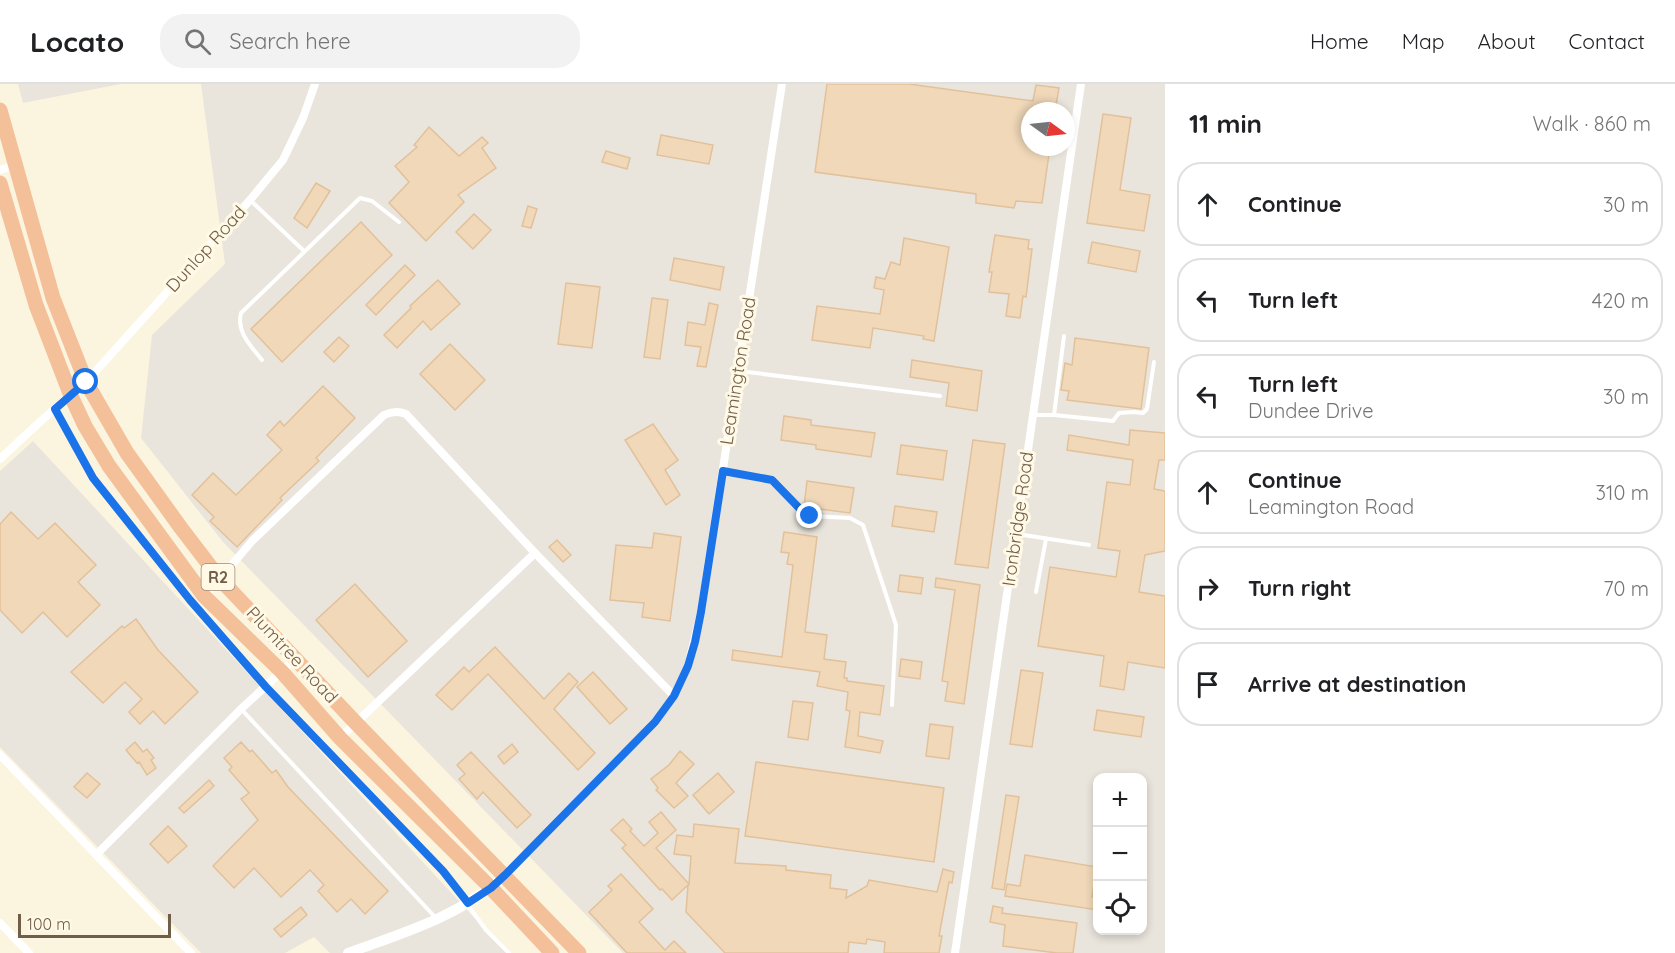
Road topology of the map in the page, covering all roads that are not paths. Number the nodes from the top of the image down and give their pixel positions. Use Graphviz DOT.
graph roads {
  1 [pos="315,84"];
  2 [pos="782,84"];
  3 [pos="1081,84"];
  4 [pos="0,110"];
  5 [pos="15,165"];
  6 [pos="0,170"];
  7 [pos="0,183"];
  8 [pos="250,200"];
  9 [pos="399,222"];
  10 [pos="303,251"];
  11 [pos="1064,336"];
  12 [pos="262,360"];
  13 [pos="1154,362"];
  14 [pos="738,371"];
  15 [pos="86,382"];
  16 [pos="71,396"];
  17 [pos="940,396"];
  18 [pos="55,409"];
  19 [pos="1033,415"];
  20 [pos="1054,415"];
  21 [pos="0,459"];
  22 [pos="723,471"];
  23 [pos="1016,534"];
  24 [pos="1046,539"];
  25 [pos="1089,545"];
  26 [pos="535,553"];
  27 [pos="220,579"];
  28 [pos="1036,592"];
  29 [pos="204,596"];
  30 [pos="296,658"];
  31 [pos="282,672"];
  32 [pos="266,687"];
  33 [pos="674,696"];
  34 [pos="892,705"];
  35 [pos="241,709"];
  36 [pos="355,723"];
  37 [pos="340,738"];
  38 [pos="0,755"];
  39 [pos="97,854"];
  40 [pos="505,875"];
  41 [pos="491,888"];
  42 [pos="468,903"];
  43 [pos="437,920"];
  44 [pos="0,923"];
  45 [pos="29,953"];
  46 [pos="191,953"];
  47 [pos="348,953"];
  48 [pos="509,953"];
  49 [pos="552,953"];
  50 [pos="579,953"];
  51 [pos="955,953"];
  1 -- 8 [label="street, Dunlop Road"];
  2 -- 14 [label="street, Leamington Road"];
  3 -- 19 [label="street, Ironbridge Road"];
  4 -- 5 [label="highway, Plumtree Road / R2"];
  5 -- 6 [label="street"];
  5 -- 15 [label="highway, Plumtree Road / R2"];
  7 -- 16 [label="highway, Plumtree Road / R2"];
  8 -- 10 [label="lane"];
  8 -- 15 [label="street, Dunlop Road"];
  9 -- 10 [label="lane"];
  10 -- 12 [label="lane"];
  11 -- 20 [label="lane"];
  13 -- 20 [label="lane"];
  14 -- 17 [label="lane"];
  14 -- 22 [label="street, Leamington Road"];
  15 -- 16 [label="street, Dunlop Road"];
  15 -- 27 [label="highway, Plumtree Road / R2"];
  16 -- 18 [label="street, Dunlop Road"];
  16 -- 29 [label="highway, Plumtree Road / R2"];
  18 -- 21 [label="street, Dunlop Road"];
  18 -- 32 [label="lane"];
  19 -- 20 [label="lane"];
  19 -- 23 [label="street, Ironbridge Road"];
  22 -- 33 [label="street, Leamington Road"];
  22 -- 34 [label="lane"];
  23 -- 24 [label="lane"];
  23 -- 51 [label="street, Ironbridge Road"];
  24 -- 25 [label="lane"];
  24 -- 28 [label="lane"];
  26 -- 27 [label="street"];
  26 -- 33 [label="street"];
  26 -- 36 [label="street"];
  27 -- 29 [label="street"];
  27 -- 30 [label="highway, Plumtree Road / R2"];
  29 -- 31 [label="highway, Plumtree Road / R2"];
  30 -- 31 [label="street"];
  30 -- 36 [label="highway, Plumtree Road / R2"];
  31 -- 32 [label="street"];
  31 -- 37 [label="highway, Plumtree Road / R2"];
  32 -- 35 [label="street"];
  32 -- 42 [label="lane"];
  33 -- 40 [label="street, Leamington Road"];
  35 -- 39 [label="street"];
  35 -- 43 [label="lane"];
  36 -- 37 [label="street"];
  36 -- 40 [label="highway, Plumtree Road / R2"];
  37 -- 41 [label="highway, Plumtree Road / R2"];
  38 -- 39 [label="street"];
  39 -- 46 [label="street"];
  40 -- 41 [label="street"];
  40 -- 50 [label="highway, Plumtree Road / R2"];
  41 -- 42 [label="street"];
  41 -- 49 [label="highway, Plumtree Road / R2"];
  42 -- 43 [label="street"];
  42 -- 48 [label="lane"];
  43 -- 47 [label="street"];
  44 -- 45 [label="street"];
}
